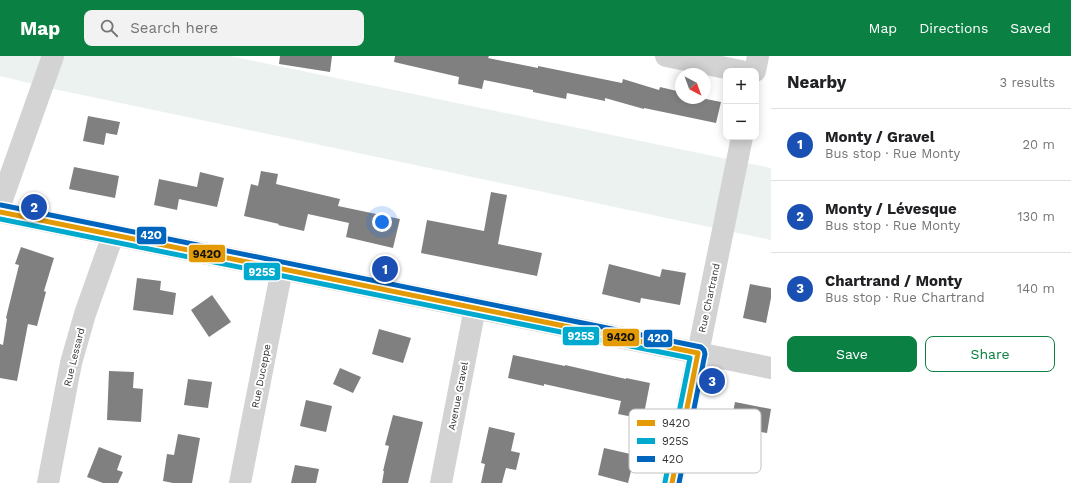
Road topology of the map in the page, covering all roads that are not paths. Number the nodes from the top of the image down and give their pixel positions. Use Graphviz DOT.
graph roads {
  1 [pos="53,56"];
  2 [pos="666,56"];
  3 [pos="758,56"];
  4 [pos="726,68"];
  5 [pos="756,68"];
  6 [pos="759,73"];
  7 [pos="771,77"];
  8 [pos="741,140"];
  9 [pos="0,205"];
  10 [pos="0,212"];
  11 [pos="113,235"];
  12 [pos="282,269"];
  13 [pos="475,308"];
  14 [pos="698,353"];
  15 [pos="771,368"];
  16 [pos="687,409"];
  17 [pos="674,473"];
  18 [pos="48,483"];
  19 [pos="240,483"];
  20 [pos="441,483"];
  21 [pos="672,483"];
  1 -- 9 [label="street"];
  2 -- 4 [label="street"];
  3 -- 5 [label="street"];
  6 -- 7 [label="street"];
  8 -- 14 [label="street, Rue Chartrand"];
  10 -- 11 [label="street"];
  11 -- 12 [label="street"];
  11 -- 18 [label="street, Rue Lessard"];
  12 -- 13 [label="street"];
  12 -- 19 [label="street, Rue Duceppe"];
  13 -- 14 [label="street"];
  13 -- 20 [label="street, Avenue Gravel"];
  14 -- 15 [label="street"];
  14 -- 16 [label="street, Rue Chartrand"];
  17 -- 21 [label="street, Rue Chartrand"];
}
